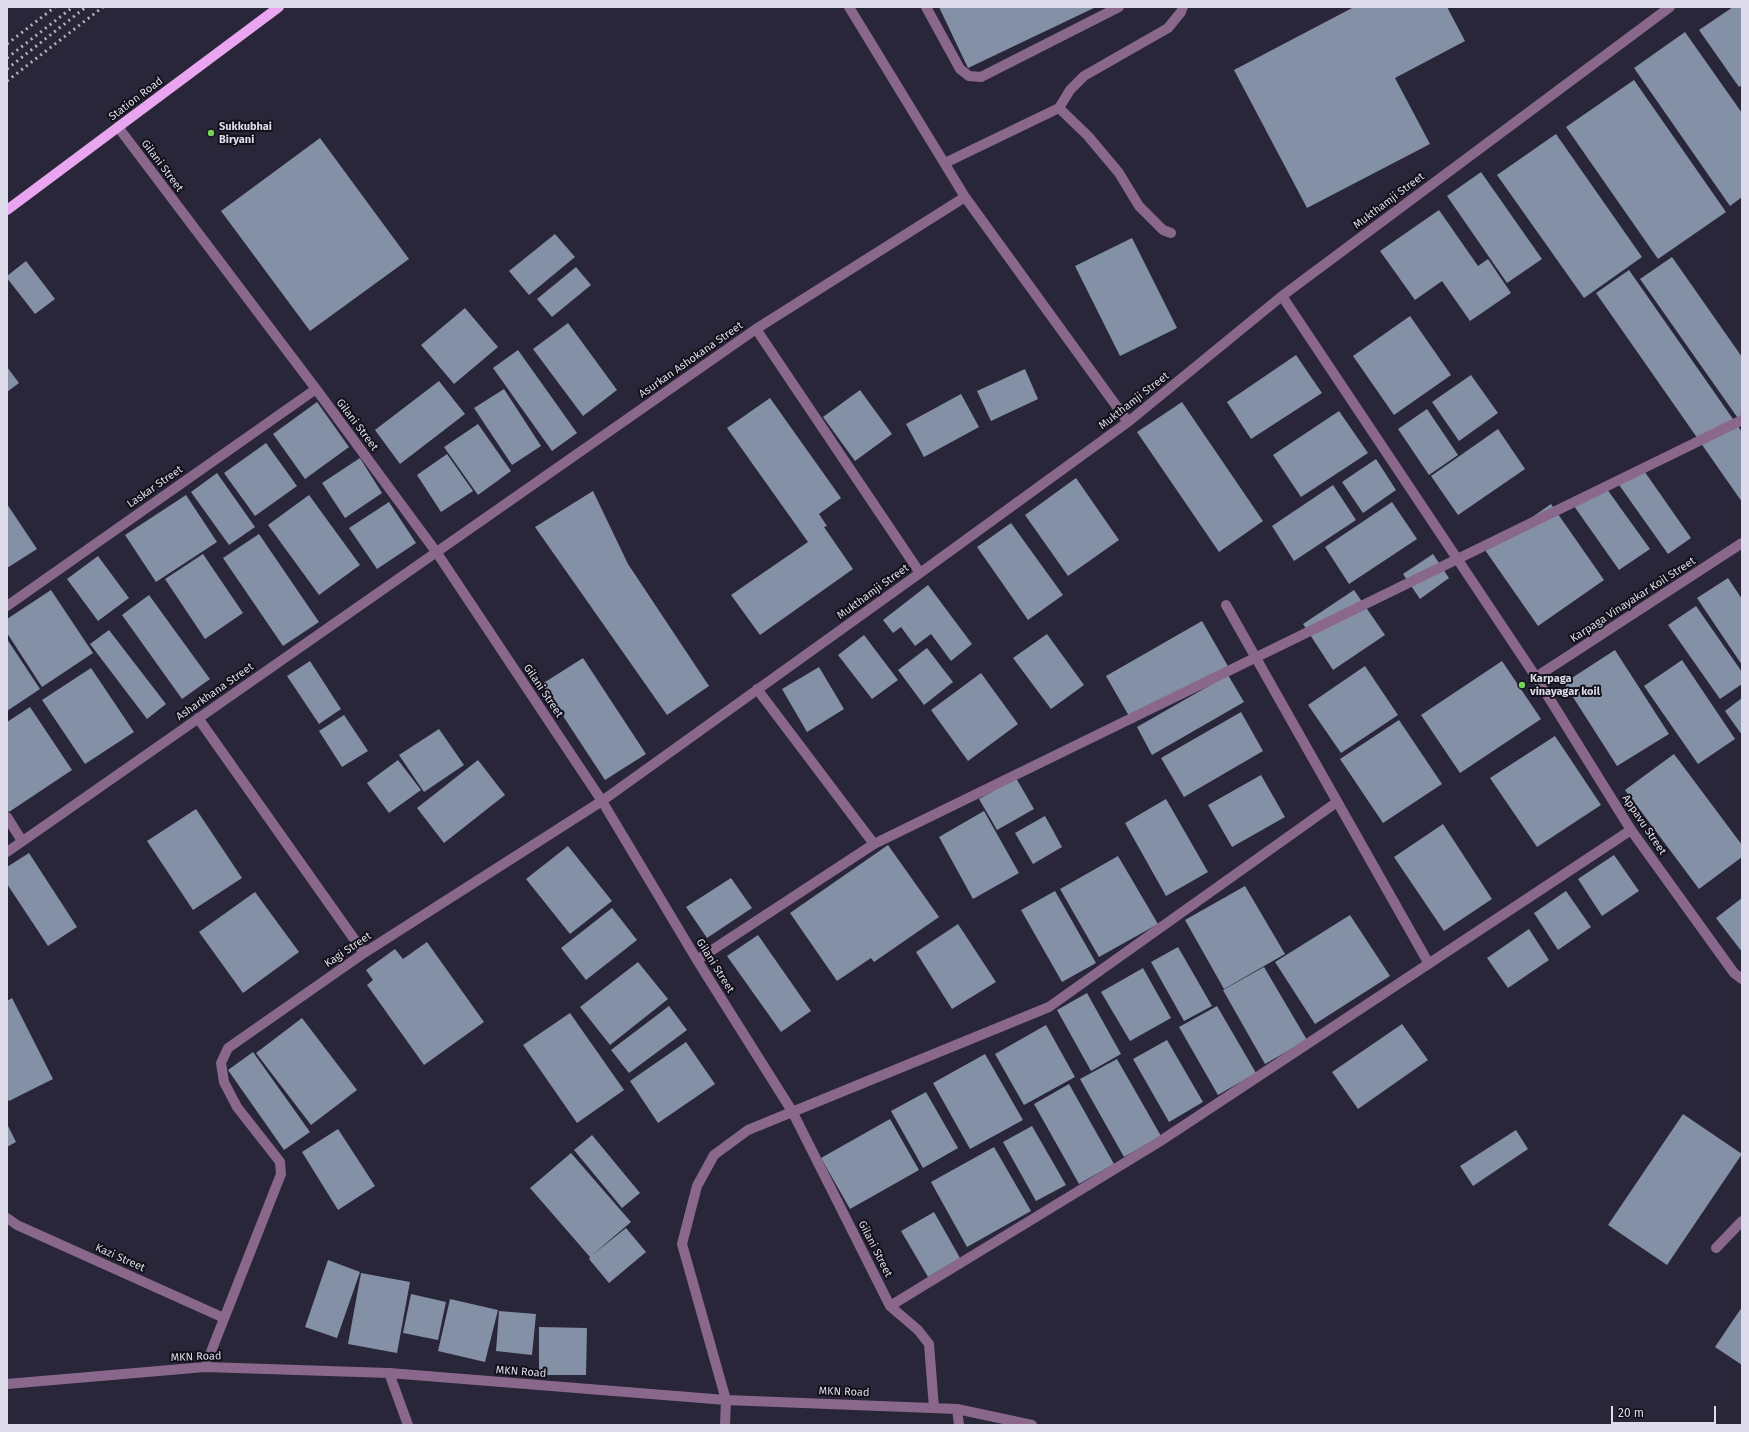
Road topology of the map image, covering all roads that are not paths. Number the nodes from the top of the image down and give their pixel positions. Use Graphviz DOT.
graph roads {
  1 [pos="279,7"];
  2 [pos="849,7"];
  3 [pos="926,7"];
  4 [pos="1119,7"];
  5 [pos="1183,7"];
  6 [pos="1670,7"];
  7 [pos="1059,108"];
  8 [pos="118,127"];
  9 [pos="945,163"];
  10 [pos="965,197"];
  11 [pos="7,210"];
  12 [pos="1171,233"];
  13 [pos="1282,296"];
  14 [pos="756,329"];
  15 [pos="316,389"];
  16 [pos="1742,420"];
  17 [pos="1128,422"];
  18 [pos="1742,542"];
  19 [pos="437,553"];
  20 [pos="920,573"];
  21 [pos="1226,605"];
  22 [pos="7,606"];
  23 [pos="1536,677"];
  24 [pos="757,689"];
  25 [pos="198,718"];
  26 [pos="602,800"];
  27 [pos="1337,802"];
  28 [pos="7,817"];
  29 [pos="1631,830"];
  30 [pos="22,841"];
  31 [pos="874,844"];
  32 [pos="7,852"];
  33 [pos="364,953"];
  34 [pos="697,960"];
  35 [pos="1429,964"];
  36 [pos="1742,979"];
  37 [pos="792,1111"];
  38 [pos="7,1218"];
  39 [pos="1742,1221"];
  40 [pos="1716,1248"];
  41 [pos="890,1306"];
  42 [pos="224,1318"];
  43 [pos="205,1367"];
  44 [pos="389,1374"];
  45 [pos="7,1384"];
  46 [pos="726,1400"];
  47 [pos="934,1408"];
  48 [pos="957,1409"];
  49 [pos="408,1425"];
  50 [pos="725,1425"];
  51 [pos="959,1425"];
  52 [pos="1032,1425"];
  1 -- 8 [label="main road, Station Road"];
  2 -- 9 [label="street"];
  3 -- 4 [label="street"];
  5 -- 7 [label="street"];
  6 -- 13 [label="street, Mukthamji Street"];
  7 -- 9 [label="street"];
  7 -- 12 [label="street"];
  8 -- 11 [label="main road, Station Road"];
  8 -- 15 [label="street, Gilani Street"];
  9 -- 10 [label="street"];
  10 -- 14 [label="street, Asurkan Ashokana Street"];
  10 -- 17 [label="street"];
  13 -- 17 [label="street, Mukthamji Street"];
  13 -- 23 [label="street, Appavu Street"];
  14 -- 19 [label="street, Asurkan Ashokana Street"];
  14 -- 20 [label="street"];
  15 -- 19 [label="street, Gilani Street"];
  15 -- 22 [label="street, Laskar Street"];
  16 -- 31 [label="street"];
  17 -- 20 [label="street, Mukthamji Street"];
  18 -- 23 [label="street, Karpaga Vinayakar Koil Street"];
  19 -- 25 [label="street, Asharkhana Street"];
  19 -- 26 [label="street, Gilani Street"];
  20 -- 24 [label="street, Mukthamji Street"];
  21 -- 27 [label="street"];
  23 -- 29 [label="street, Appavu Street"];
  24 -- 26 [label="street, Mukthamji Street"];
  24 -- 31 [label="street"];
  25 -- 30 [label="street, Asharkhana Street"];
  25 -- 33 [label="street"];
  26 -- 33 [label="street, Kagi Street"];
  26 -- 34 [label="street, Gilani Street"];
  27 -- 35 [label="street"];
  27 -- 37 [label="street"];
  28 -- 30 [label="street"];
  29 -- 35 [label="street"];
  29 -- 36 [label="street, Appavu Street"];
  30 -- 32 [label="street, Asharkhana Street"];
  31 -- 34 [label="street"];
  33 -- 42 [label="street, Kagi Street"];
  34 -- 37 [label="street, Gilani Street"];
  35 -- 41 [label="street"];
  37 -- 41 [label="street, Gilani Street"];
  37 -- 46 [label="street"];
  38 -- 42 [label="street, Kazi Street"];
  39 -- 40 [label="street"];
  41 -- 47 [label="street"];
  42 -- 43 [label="street"];
  43 -- 44 [label="street, MKN Road"];
  43 -- 45 [label="street, MKN Road"];
  44 -- 46 [label="street, MKN Road"];
  44 -- 49 [label="street"];
  46 -- 47 [label="street, MKN Road"];
  46 -- 50 [label="street"];
  47 -- 48 [label="street, MKN Road"];
  48 -- 51 [label="street"];
  48 -- 52 [label="street, MKN Road"];
}
